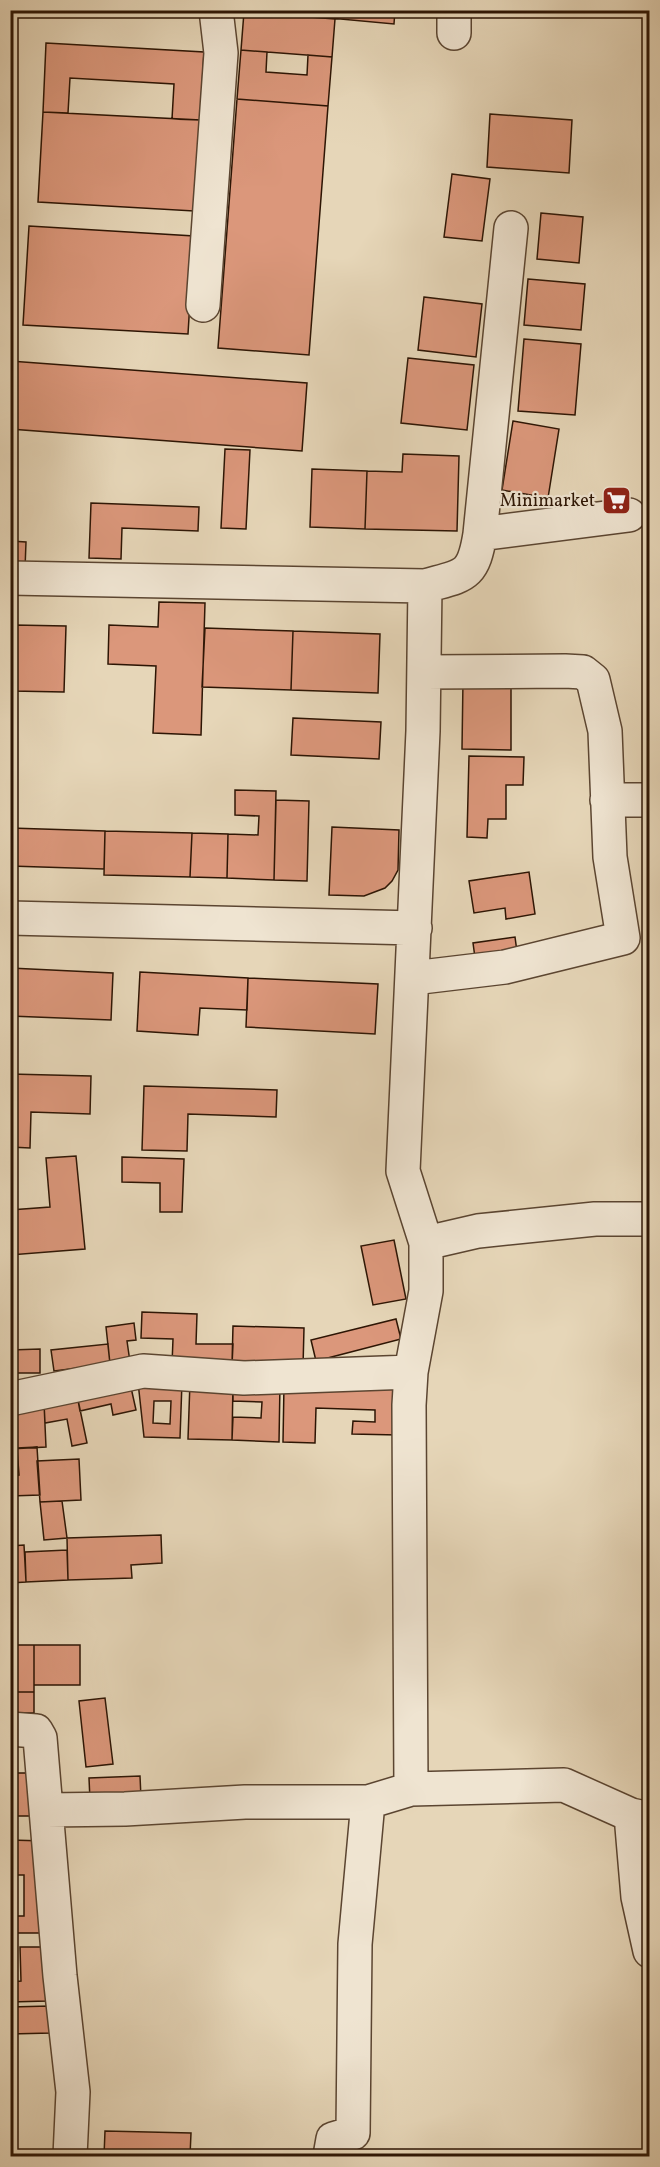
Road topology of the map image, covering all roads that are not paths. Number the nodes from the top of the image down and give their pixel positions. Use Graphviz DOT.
graph roads {
  1 [pos="216,10"];
  2 [pos="511,228"];
  3 [pos="203,305"];
  4 [pos="629,515"];
  5 [pos="480,534"];
  6 [pos="10,578"];
  7 [pos="425,586"];
  8 [pos="425,672"];
  9 [pos="607,800"];
  10 [pos="650,800"];
  11 [pos="10,918"];
  12 [pos="415,928"];
  13 [pos="413,978"];
  14 [pos="650,1219"];
  15 [pos="426,1243"];
  16 [pos="411,1372"];
  17 [pos="10,1399"];
  18 [pos="10,1729"];
  19 [pos="411,1789"];
  20 [pos="368,1802"];
  21 [pos="47,1810"];
  22 [pos="640,1817"];
  23 [pos="650,1951"];
  24 [pos="70,2157"];
  25 [pos="330,2157"];
  1 -- 3 [label="street"];
  2 -- 5 [label="street"];
  4 -- 5 [label="street"];
  5 -- 7 [label="street"];
  6 -- 7 [label="street"];
  7 -- 8 [label="street"];
  8 -- 9 [label="street"];
  8 -- 12 [label="street"];
  9 -- 10 [label="street"];
  9 -- 13 [label="street"];
  11 -- 12 [label="street"];
  12 -- 13 [label="street"];
  13 -- 15 [label="street"];
  14 -- 15 [label="street"];
  15 -- 16 [label="street"];
  16 -- 17 [label="street"];
  16 -- 19 [label="street"];
  18 -- 21 [label="street"];
  19 -- 20 [label="street"];
  19 -- 22 [label="street"];
  20 -- 21 [label="street"];
  20 -- 25 [label="street"];
  21 -- 24 [label="street"];
  22 -- 23 [label="street"];
}
